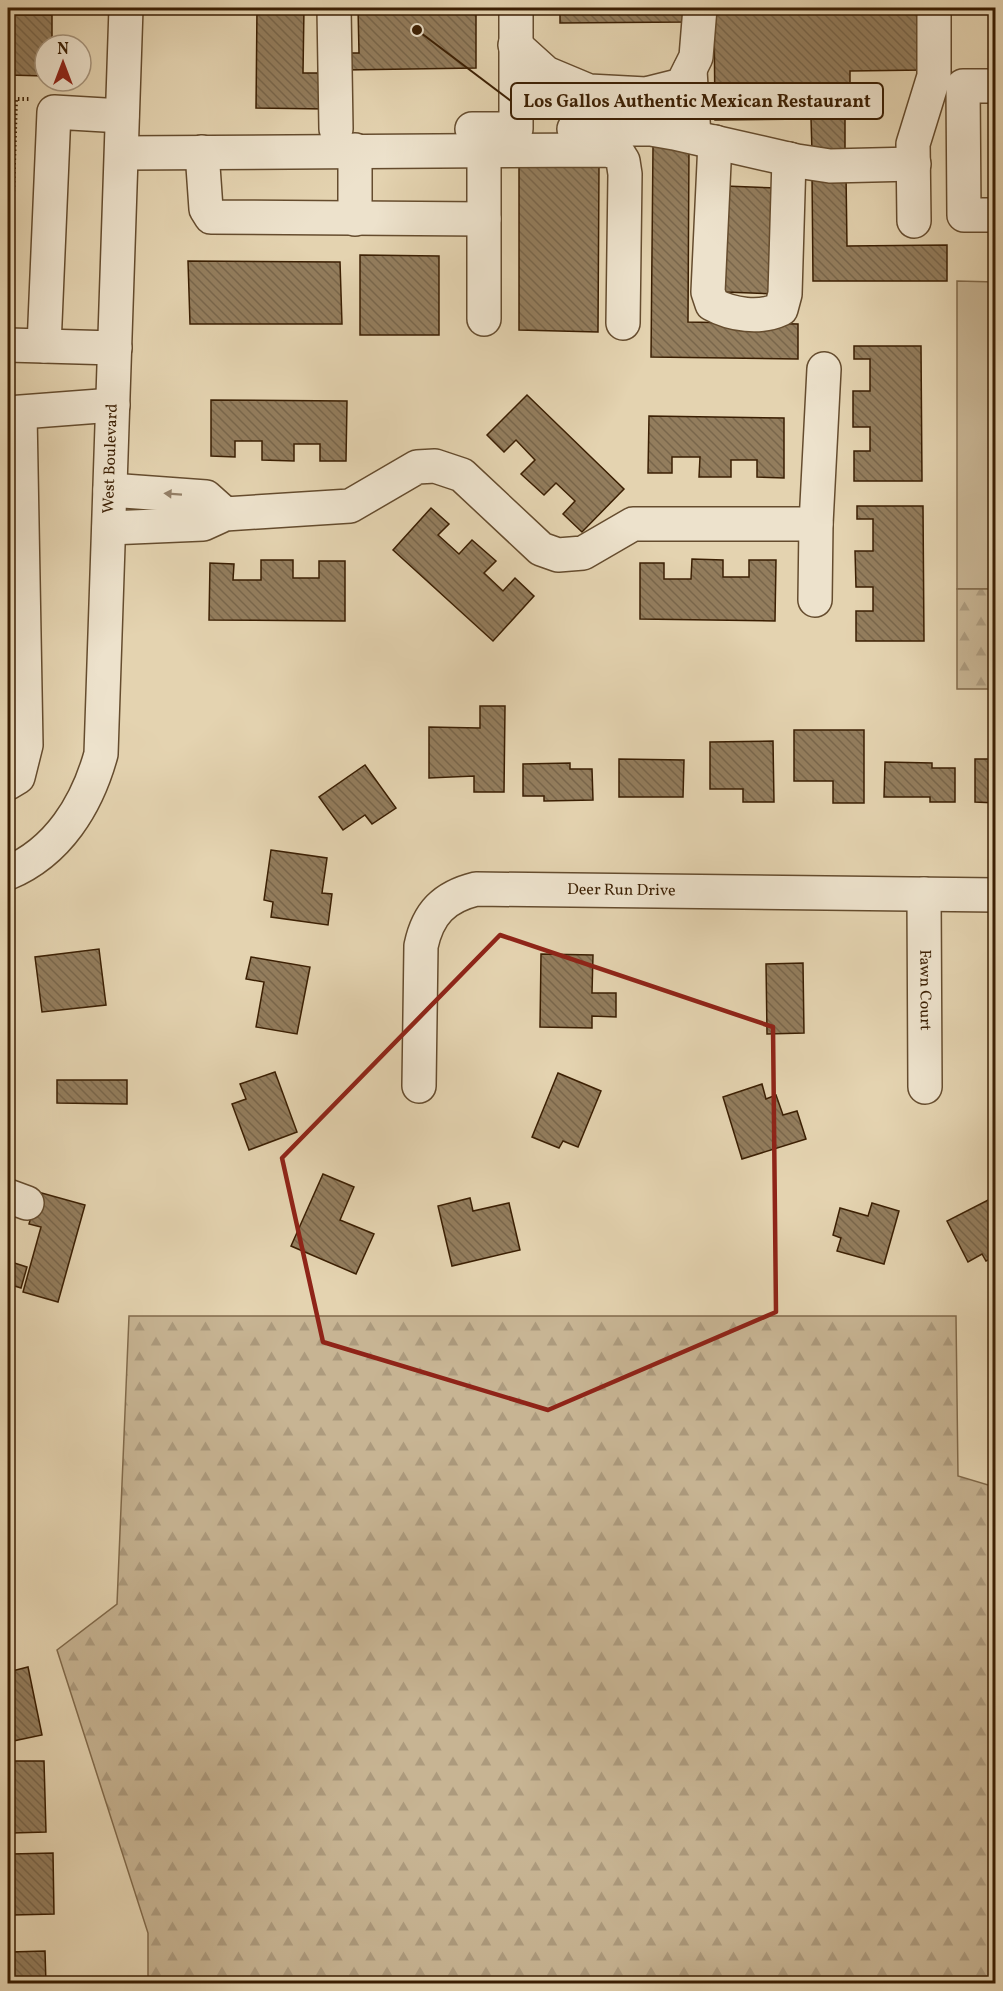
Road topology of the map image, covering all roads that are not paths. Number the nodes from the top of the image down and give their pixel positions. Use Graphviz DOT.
graph roads {
  1 [pos="126,8"];
  2 [pos="334,8"];
  3 [pos="516,8"];
  4 [pos="700,8"];
  5 [pos="934,8"];
  6 [pos="515,45"];
  7 [pos="690,70"];
  8 [pos="996,86"];
  9 [pos="516,129"];
  10 [pos="122,133"];
  11 [pos="704,139"];
  12 [pos="345,140"];
  13 [pos="484,150"];
  14 [pos="202,152"];
  15 [pos="789,159"];
  16 [pos="914,164"];
  17 [pos="996,215"];
  18 [pos="354,219"];
  19 [pos="484,219"];
  20 [pos="914,221"];
  21 [pos="484,319"];
  22 [pos="623,323"];
  23 [pos="8,345"];
  24 [pos="44,346"];
  25 [pos="115,348"];
  26 [pos="824,369"];
  27 [pos="113,405"];
  28 [pos="14,413"];
  29 [pos="110,490"];
  30 [pos="225,514"];
  31 [pos="816,524"];
  32 [pos="109,528"];
  33 [pos="816,600"];
  34 [pos="8,783"];
  35 [pos="8,873"];
  36 [pos="924,894"];
  37 [pos="996,895"];
  38 [pos="419,1086"];
  39 [pos="925,1087"];
  1 -- 10 [label="street, West Boulevard"];
  2 -- 12 [label="street"];
  3 -- 6 [label="street"];
  4 -- 7 [label="street"];
  5 -- 16 [label="street"];
  6 -- 7 [label="street"];
  6 -- 9 [label="street"];
  7 -- 11 [label="street"];
  8 -- 17 [label="street"];
  9 -- 11 [label="street"];
  9 -- 12 [label="street"];
  10 -- 12 [label="street"];
  10 -- 14 [label="street"];
  10 -- 24 [label="street"];
  10 -- 25 [label="street, West Boulevard"];
  11 -- 15 [label="street"];
  11 -- 15 [label="street"];
  12 -- 13 [label="street"];
  12 -- 14 [label="street"];
  12 -- 18 [label="street"];
  13 -- 19 [label="street"];
  13 -- 22 [label="street"];
  14 -- 18 [label="street"];
  15 -- 16 [label="street"];
  16 -- 20 [label="street"];
  18 -- 19 [label="street"];
  19 -- 21 [label="street"];
  23 -- 24 [label="street"];
  24 -- 25 [label="street"];
  25 -- 27 [label="street, West Boulevard"];
  26 -- 31 [label="street"];
  27 -- 28 [label="street"];
  27 -- 29 [label="street, West Boulevard"];
  28 -- 34 [label="street"];
  30 -- 29 [label="street, one-way"];
  29 -- 32 [label="street, West Boulevard"];
  30 -- 31 [label="street"];
  30 -- 32 [label="street"];
  31 -- 33 [label="street"];
  32 -- 35 [label="street, West Boulevard"];
  36 -- 37 [label="street, Deer Run Drive"];
  36 -- 38 [label="street, Deer Run Drive"];
  36 -- 39 [label="street, Fawn Court"];
}
